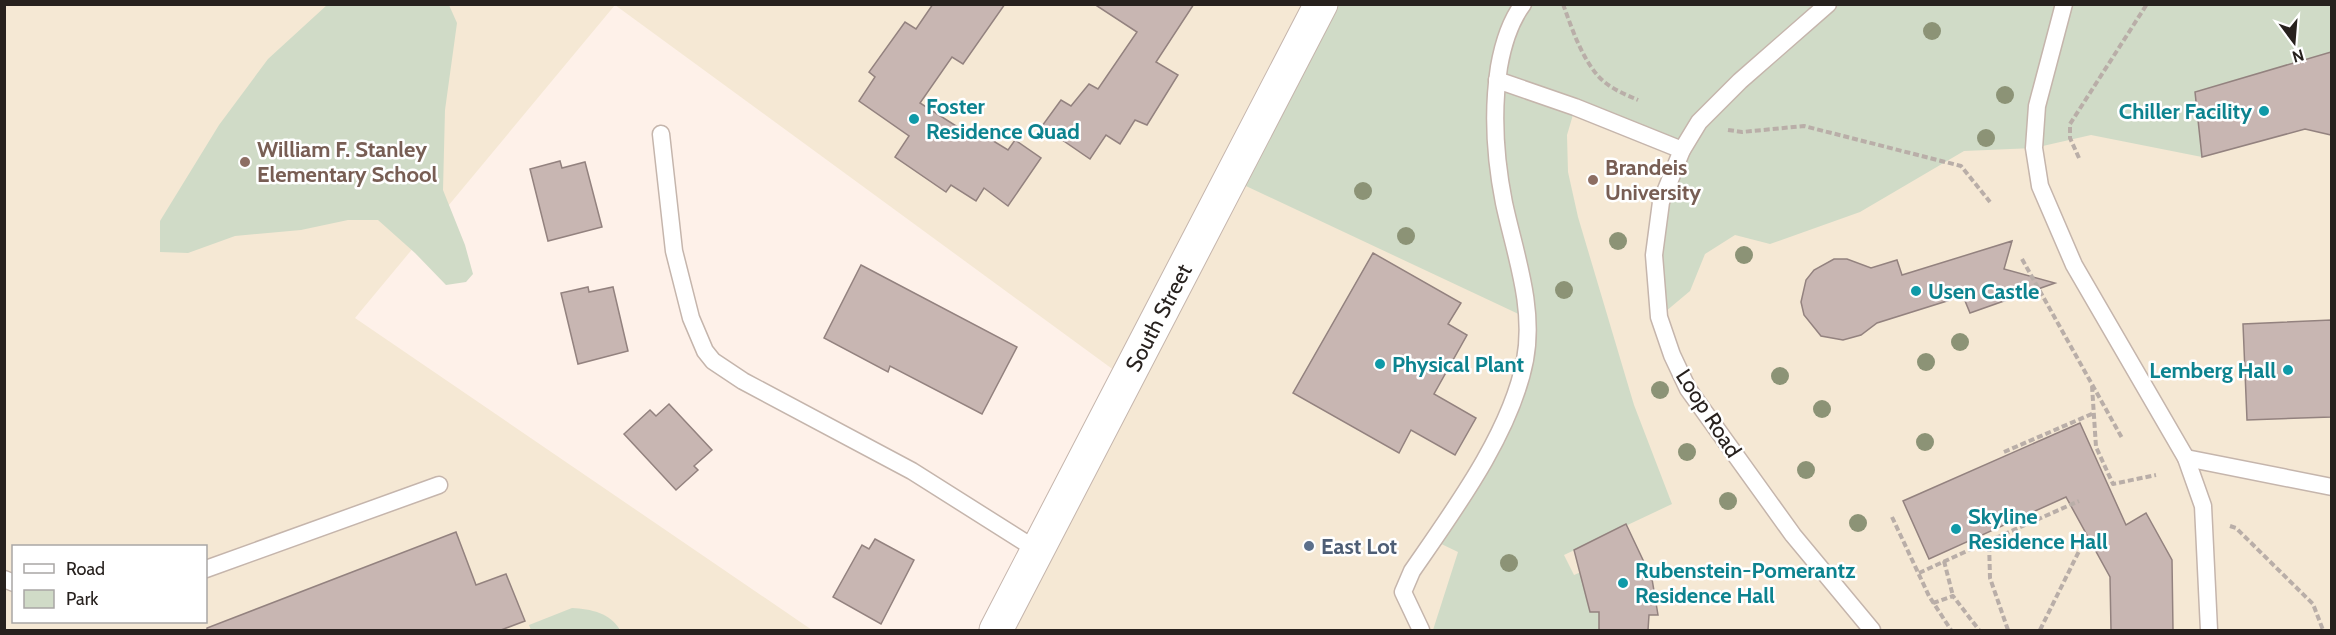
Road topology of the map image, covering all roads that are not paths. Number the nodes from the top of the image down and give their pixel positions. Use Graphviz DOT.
graph roads {
  1 [pos="1321,4"];
  2 [pos="1523,4"];
  3 [pos="1828,4"];
  4 [pos="2064,4"];
  5 [pos="1497,80"];
  6 [pos="661,134"];
  7 [pos="1682,150"];
  8 [pos="2186,458"];
  9 [pos="439,485"];
  10 [pos="2331,487"];
  11 [pos="1038,550"];
  12 [pos="207,569"];
  13 [pos="996,630"];
  14 [pos="1420,630"];
  15 [pos="1872,630"];
  16 [pos="2209,630"];
  1 -- 11 [label="main road, South Street"];
  2 -- 5 [label="lane"];
  3 -- 7 [label="lane, Loop Road"];
  4 -- 8 [label="lane"];
  5 -- 7 [label="lane"];
  5 -- 14 [label="lane"];
  6 -- 11 [label="lane"];
  7 -- 15 [label="lane, Loop Road"];
  8 -- 10 [label="lane"];
  8 -- 16 [label="lane"];
  9 -- 12 [label="lane"];
  11 -- 13 [label="main road, South Street"];
}
